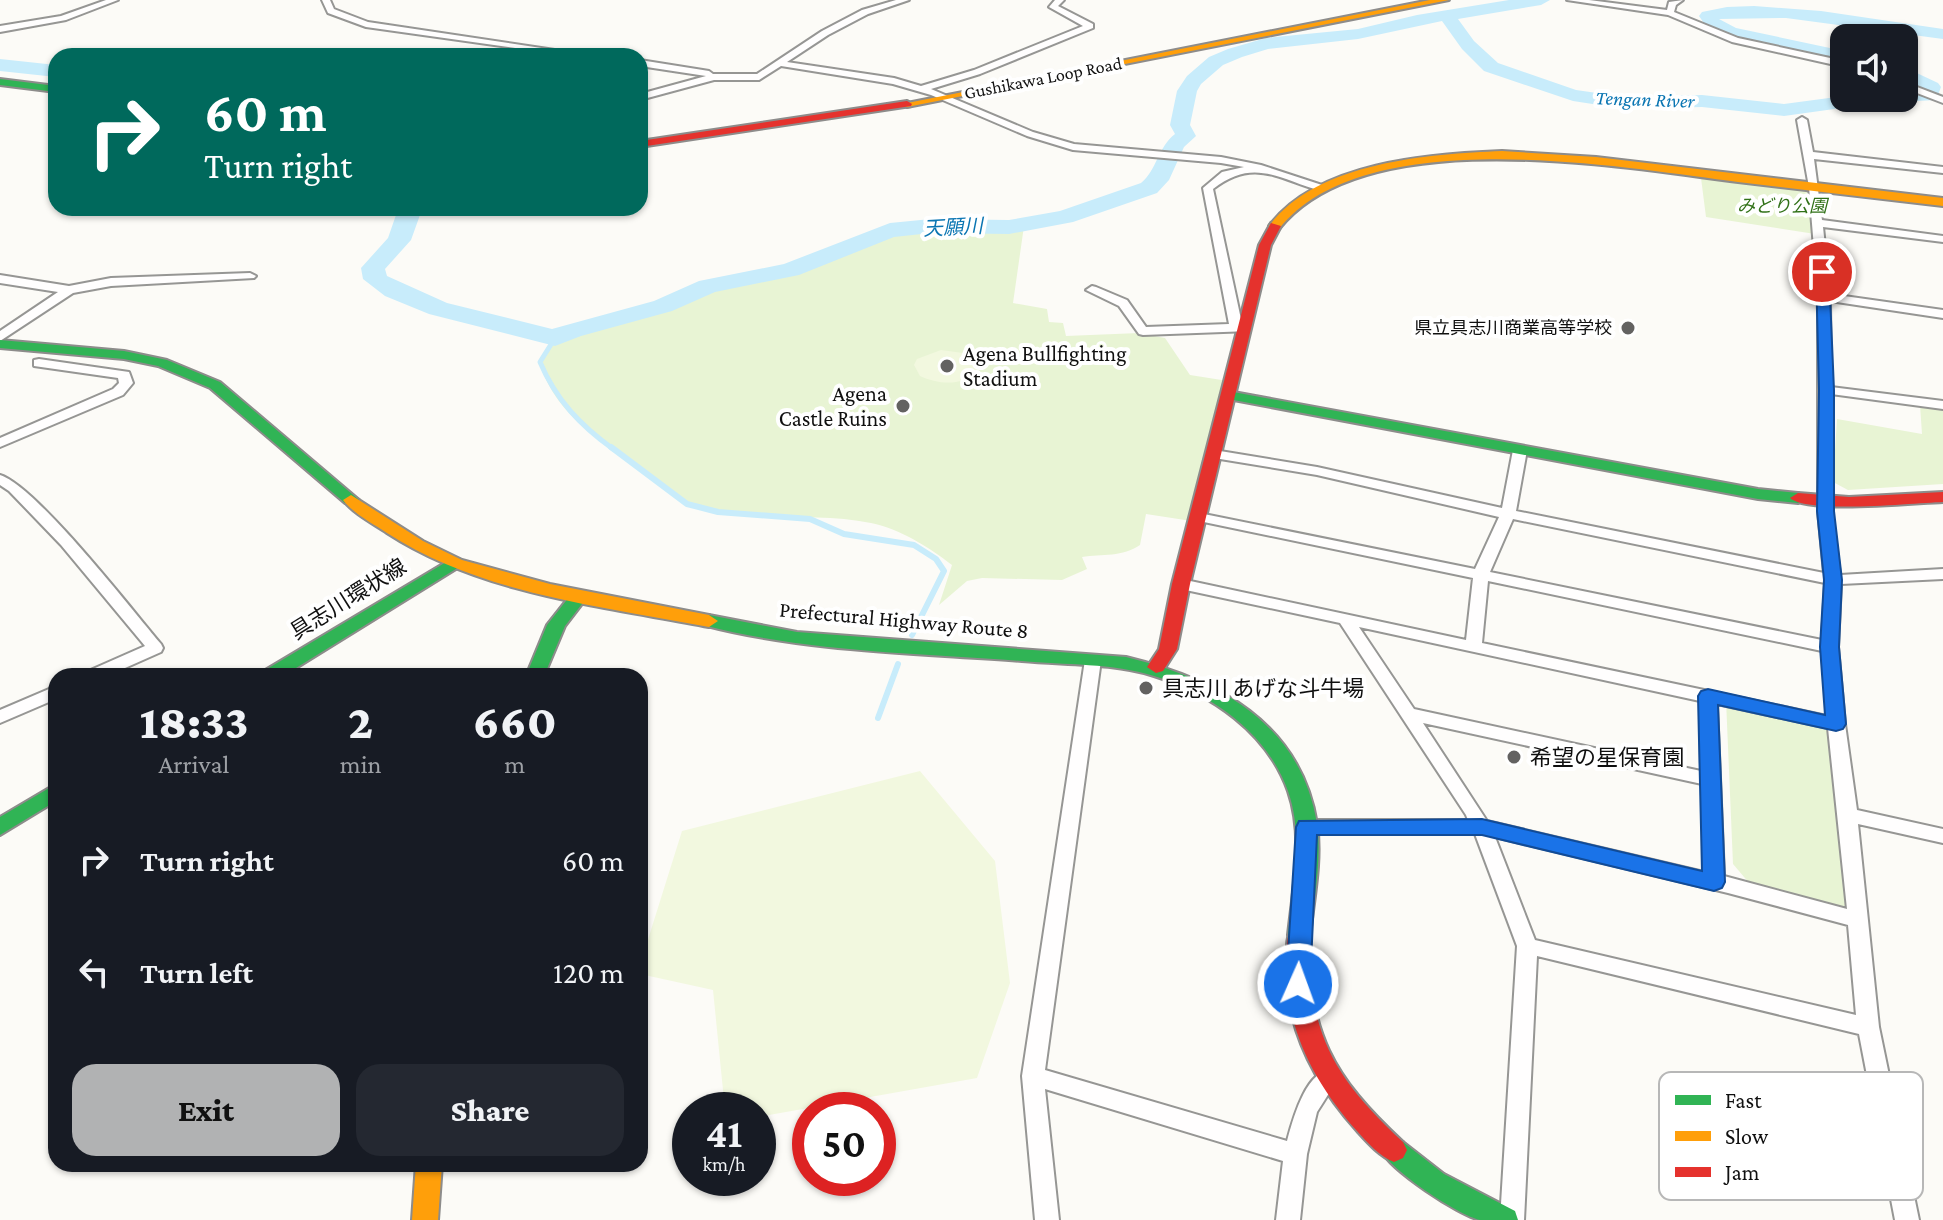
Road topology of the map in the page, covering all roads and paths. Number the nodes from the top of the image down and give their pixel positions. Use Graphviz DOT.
graph roads {
  1 [pos="114,0"];
  2 [pos="326,0"];
  3 [pos="905,0"];
  4 [pos="1060,0"];
  5 [pos="1444,0"];
  6 [pos="1571,0"];
  7 [pos="1679,0"];
  8 [pos="1670,13"];
  9 [pos="0,29"];
  10 [pos="535,48"];
  11 [pos="1830,61"];
  12 [pos="648,64"];
  13 [pos="783,64"];
  14 [pos="714,77"];
  15 [pos="0,82"];
  16 [pos="48,88"];
  17 [pos="921,89"];
  18 [pos="1918,90"];
  19 [pos="648,95"];
  20 [pos="944,97"];
  21 [pos="1943,100"];
  22 [pos="1802,120"];
  23 [pos="648,143"];
  24 [pos="1809,155"];
  25 [pos="1257,167"];
  26 [pos="1943,170"];
  27 [pos="1814,187"];
  28 [pos="1321,188"];
  29 [pos="1943,202"];
  30 [pos="1818,223"];
  31 [pos="1943,239"];
  32 [pos="250,276"];
  33 [pos="0,279"];
  34 [pos="69,290"];
  35 [pos="1092,290"];
  36 [pos="1824,297"];
  37 [pos="1943,314"];
  38 [pos="1241,327"];
  39 [pos="1,342"];
  40 [pos="39,363"];
  41 [pos="1827,390"];
  42 [pos="1228,395"];
  43 [pos="1943,405"];
  44 [pos="0,443"];
  45 [pos="1520,450"];
  46 [pos="1214,454"];
  47 [pos="0,479"];
  48 [pos="1943,497"];
  49 [pos="1826,501"];
  50 [pos="1508,514"];
  51 [pos="1199,517"];
  52 [pos="453,563"];
  53 [pos="1481,574"];
  54 [pos="1943,574"];
  55 [pos="1833,580"];
  56 [pos="1181,584"];
  57 [pos="579,596"];
  58 [pos="1345,619"];
  59 [pos="1474,644"];
  60 [pos="1830,647"];
  61 [pos="1093,660"];
  62 [pos="1156,667"];
  63 [pos="110,668"];
  64 [pos="287,668"];
  65 [pos="538,668"];
  66 [pos="48,696"];
  67 [pos="1708,696"];
  68 [pos="1408,714"];
  69 [pos="0,717"];
  70 [pos="1836,724"];
  71 [pos="1711,780"];
  72 [pos="48,796"];
  73 [pos="1848,815"];
  74 [pos="0,827"];
  75 [pos="1306,827"];
  76 [pos="1482,827"];
  77 [pos="1943,836"];
  78 [pos="1714,882"];
  79 [pos="1858,920"];
  80 [pos="1527,946"];
  81 [pos="1868,1027"];
  82 [pos="1877,1072"];
  83 [pos="1033,1076"];
  84 [pos="1327,1079"];
  85 [pos="1295,1154"];
  86 [pos="428,1172"];
  87 [pos="1903,1200"];
  88 [pos="425,1220"];
  89 [pos="1047,1220"];
  90 [pos="1288,1220"];
  91 [pos="1505,1220"];
  92 [pos="1512,1220"];
  93 [pos="1907,1220"];
  1 -- 9 [label="street"];
  2 -- 10 [label="street"];
  3 -- 13 [label="street"];
  4 -- 17 [label="street"];
  5 -- 20 [label="main road, Gushikawa Loop Road"];
  6 -- 8 [label="street"];
  7 -- 8 [label="street"];
  8 -- 11 [label="street"];
  12 -- 14 [label="street"];
  13 -- 14 [label="street"];
  13 -- 17 [label="street"];
  14 -- 19 [label="street"];
  15 -- 16 [label="main road"];
  17 -- 20 [label="street"];
  18 -- 21 [label="street"];
  20 -- 23 [label="main road, Gushikawa Loop Road"];
  20 -- 25 [label="street"];
  22 -- 24 [label="street"];
  24 -- 26 [label="street"];
  24 -- 27 [label="street"];
  25 -- 28 [label="street"];
  25 -- 38 [label="street"];
  27 -- 28 [label="main road"];
  27 -- 29 [label="main road"];
  27 -- 30 [label="street"];
  28 -- 38 [label="main road"];
  30 -- 31 [label="street"];
  30 -- 36 [label="street"];
  32 -- 34 [label="street"];
  33 -- 34 [label="street"];
  34 -- 39 [label="street"];
  35 -- 38 [label="street"];
  36 -- 37 [label="street"];
  36 -- 41 [label="street"];
  38 -- 42 [label="main road"];
  39 -- 52 [label="main road, Prefectural Highway Route 8"];
  40 -- 44 [label="street"];
  41 -- 43 [label="street"];
  41 -- 49 [label="street"];
  42 -- 45 [label="main road"];
  42 -- 46 [label="main road"];
  45 -- 49 [label="main road"];
  45 -- 50 [label="street"];
  46 -- 50 [label="street"];
  46 -- 51 [label="main road"];
  47 -- 63 [label="street"];
  48 -- 49 [label="main road"];
  49 -- 55 [label="street"];
  50 -- 53 [label="street"];
  50 -- 55 [label="street"];
  51 -- 53 [label="street"];
  51 -- 56 [label="main road"];
  52 -- 57 [label="main road, Prefectural Highway Route 8"];
  52 -- 64 [label="main road, 具志川環状線"];
  53 -- 59 [label="street"];
  53 -- 60 [label="street"];
  54 -- 55 [label="street"];
  55 -- 60 [label="street"];
  56 -- 58 [label="street"];
  56 -- 62 [label="main road"];
  57 -- 61 [label="main road, Prefectural Highway Route 8"];
  57 -- 65 [label="main road"];
  58 -- 59 [label="street"];
  58 -- 68 [label="street"];
  59 -- 67 [label="street"];
  60 -- 70 [label="street"];
  61 -- 62 [label="main road, Prefectural Highway Route 8"];
  61 -- 83 [label="street"];
  62 -- 75 [label="main road, Prefectural Highway Route 8"];
  66 -- 69 [label="street"];
  67 -- 70 [label="street"];
  67 -- 71 [label="street"];
  68 -- 71 [label="street"];
  68 -- 76 [label="street"];
  70 -- 73 [label="street"];
  71 -- 78 [label="street"];
  72 -- 74 [label="main road"];
  73 -- 77 [label="street"];
  73 -- 79 [label="street"];
  75 -- 76 [label="street"];
  75 -- 84 [label="main road, Prefectural Highway Route 8"];
  76 -- 78 [label="street"];
  76 -- 80 [label="street"];
  78 -- 79 [label="street"];
  79 -- 81 [label="street"];
  80 -- 81 [label="street"];
  80 -- 92 [label="street"];
  81 -- 82 [label="street"];
  83 -- 85 [label="street"];
  83 -- 89 [label="street"];
  84 -- 85 [label="street"];
  84 -- 91 [label="main road, Prefectural Highway Route 8"];
  85 -- 90 [label="street"];
  86 -- 88 [label="main road"];
  87 -- 93 [label="street"];
}
